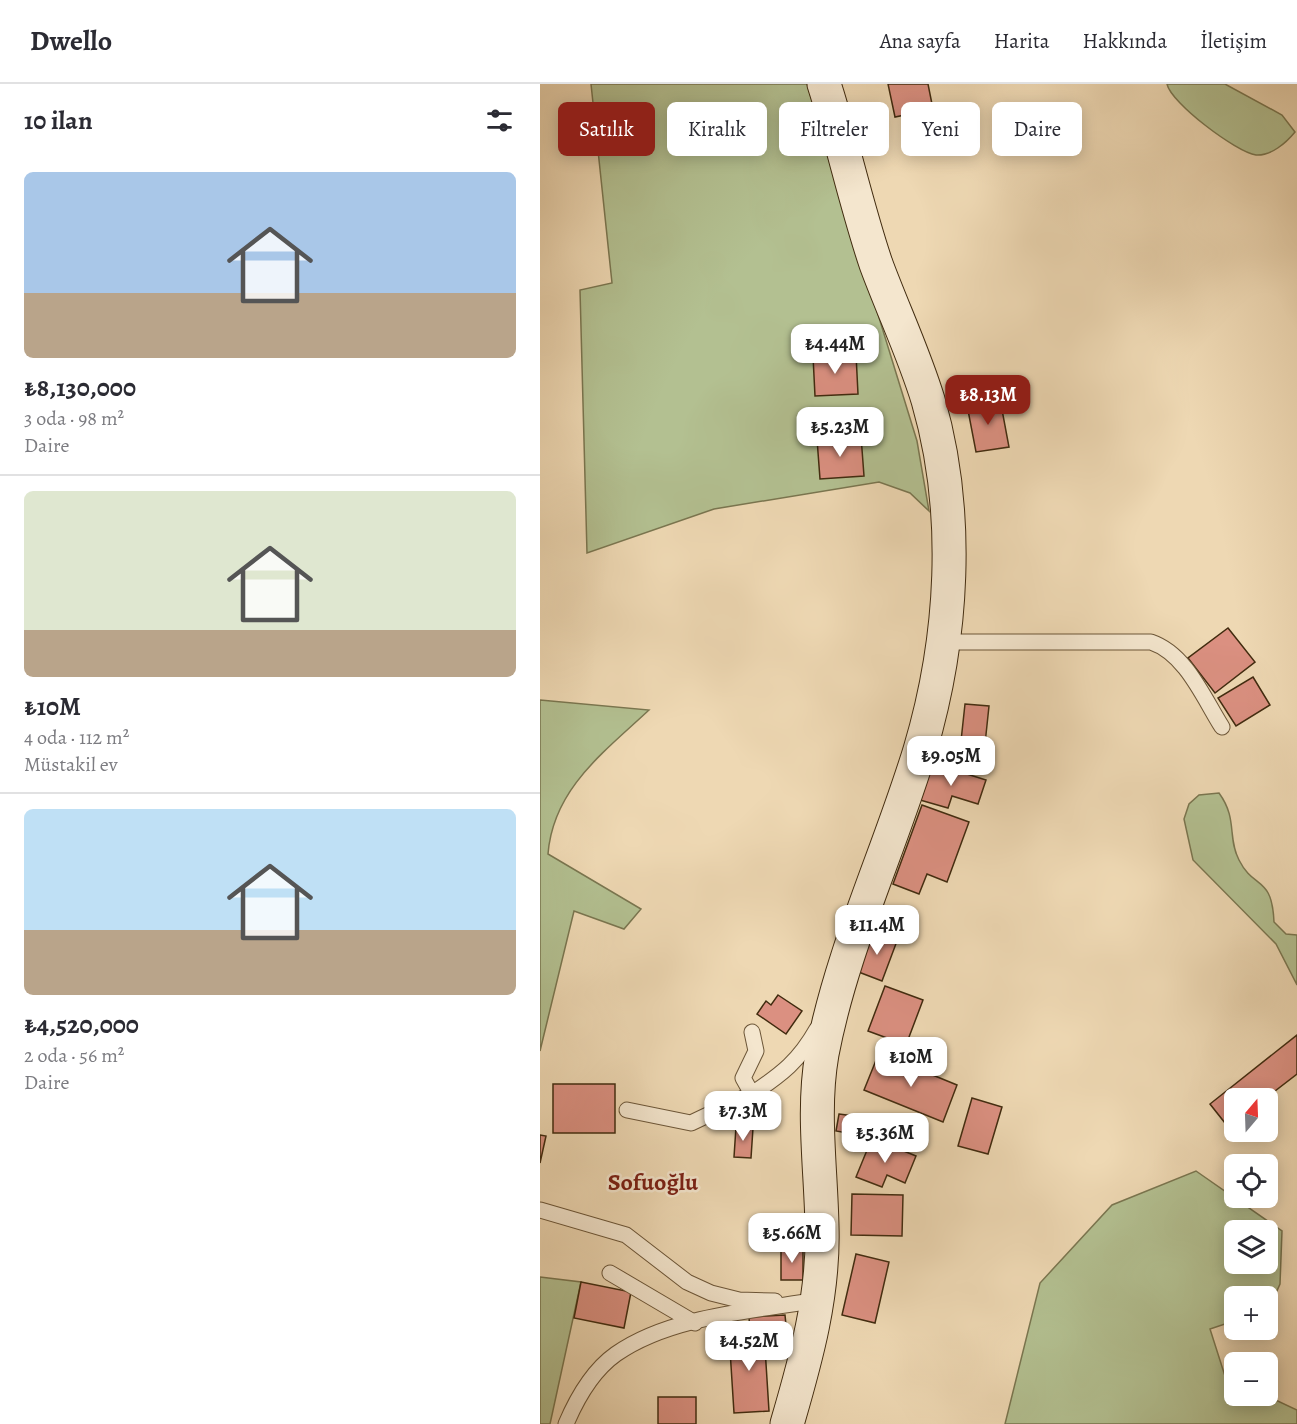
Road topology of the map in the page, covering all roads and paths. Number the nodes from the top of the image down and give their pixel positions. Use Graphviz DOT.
graph roads {
  1 [pos="824,84"];
  2 [pos="942,642"];
  3 [pos="1222,727"];
  4 [pos="838,991"];
  5 [pos="752,1032"];
  6 [pos="752,1094"];
  7 [pos="627,1110"];
  8 [pos="540,1210"];
  9 [pos="610,1273"];
  10 [pos="809,1301"];
  11 [pos="695,1323"];
  12 [pos="566,1424"];
  13 [pos="787,1424"];
  1 -- 2 [label="street"];
  2 -- 3 [label="lane"];
  2 -- 4 [label="street"];
  4 -- 6 [label="lane"];
  4 -- 10 [label="street"];
  5 -- 6 [label="lane"];
  6 -- 7 [label="lane"];
  8 -- 10 [label="lane"];
  9 -- 11 [label="lane"];
  10 -- 11 [label="lane"];
  10 -- 13 [label="street"];
  11 -- 12 [label="lane"];
}
